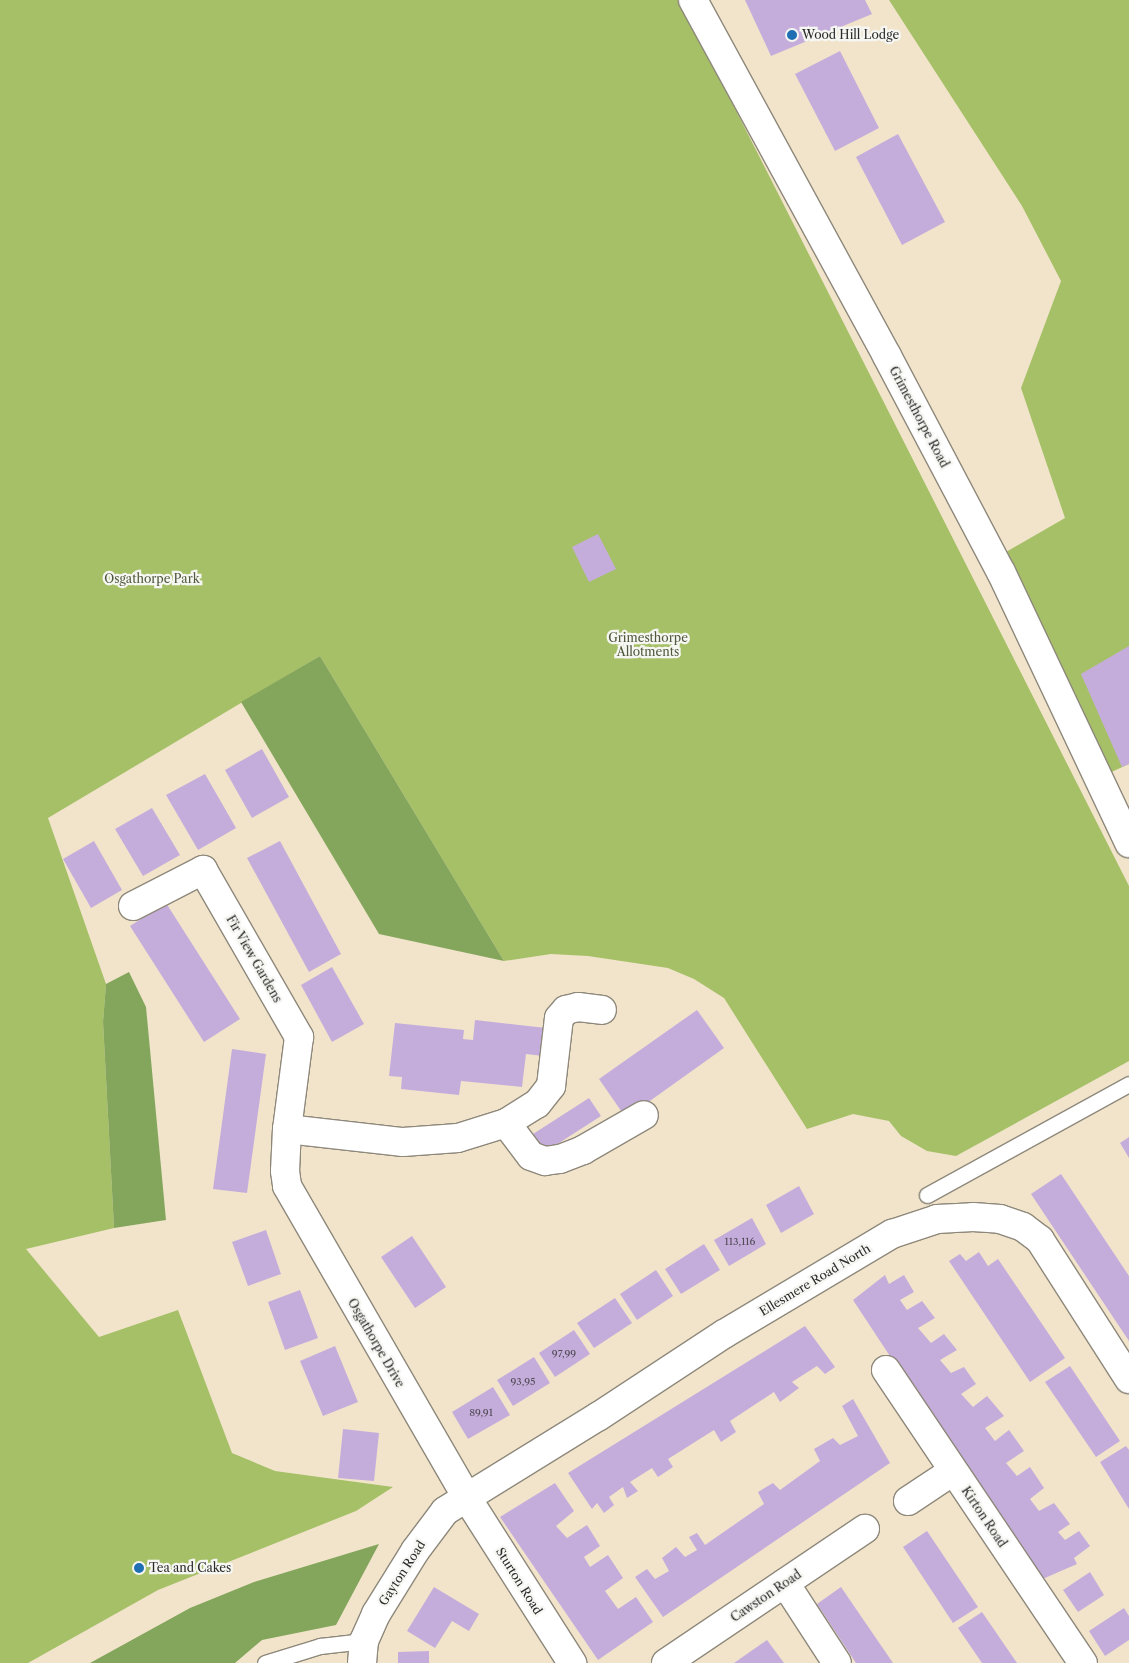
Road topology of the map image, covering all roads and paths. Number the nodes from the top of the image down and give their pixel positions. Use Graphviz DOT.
graph roads {
  1 [pos="693,0"];
  2 [pos="1129,843"];
  3 [pos="133,906"];
  4 [pos="602,1010"];
  5 [pos="1129,1084"];
  6 [pos="644,1115"];
  7 [pos="506,1123"];
  8 [pos="287,1129"];
  9 [pos="287,1186"];
  10 [pos="927,1195"];
  11 [pos="886,1370"];
  12 [pos="1129,1379"];
  13 [pos="953,1472"];
  14 [pos="467,1498"];
  15 [pos="908,1501"];
  16 [pos="865,1529"];
  17 [pos="785,1583"];
  18 [pos="363,1652"];
  19 [pos="265,1663"];
  20 [pos="572,1663"];
  21 [pos="666,1663"];
  22 [pos="837,1663"];
  23 [pos="1082,1663"];
  1 -- 2 [label="street, Grimesthorpe Road"];
  3 -- 8 [label="street, Fir View Gardens"];
  4 -- 7 [label="street"];
  5 -- 10 [label="lane"];
  6 -- 7 [label="street"];
  7 -- 8 [label="street"];
  8 -- 9 [label="street, Fir View Gardens"];
  9 -- 14 [label="street, Osgathorpe Drive"];
  11 -- 13 [label="street, Kirton Road"];
  12 -- 14 [label="street, Ellesmere Road North"];
  13 -- 15 [label="street"];
  13 -- 23 [label="street, Kirton Road"];
  14 -- 18 [label="street, Gayton Road"];
  14 -- 20 [label="street, Sturton Road"];
  16 -- 17 [label="street, Cawston Road"];
  17 -- 21 [label="street, Cawston Road"];
  17 -- 22 [label="street"];
  18 -- 19 [label="lane"];
}
